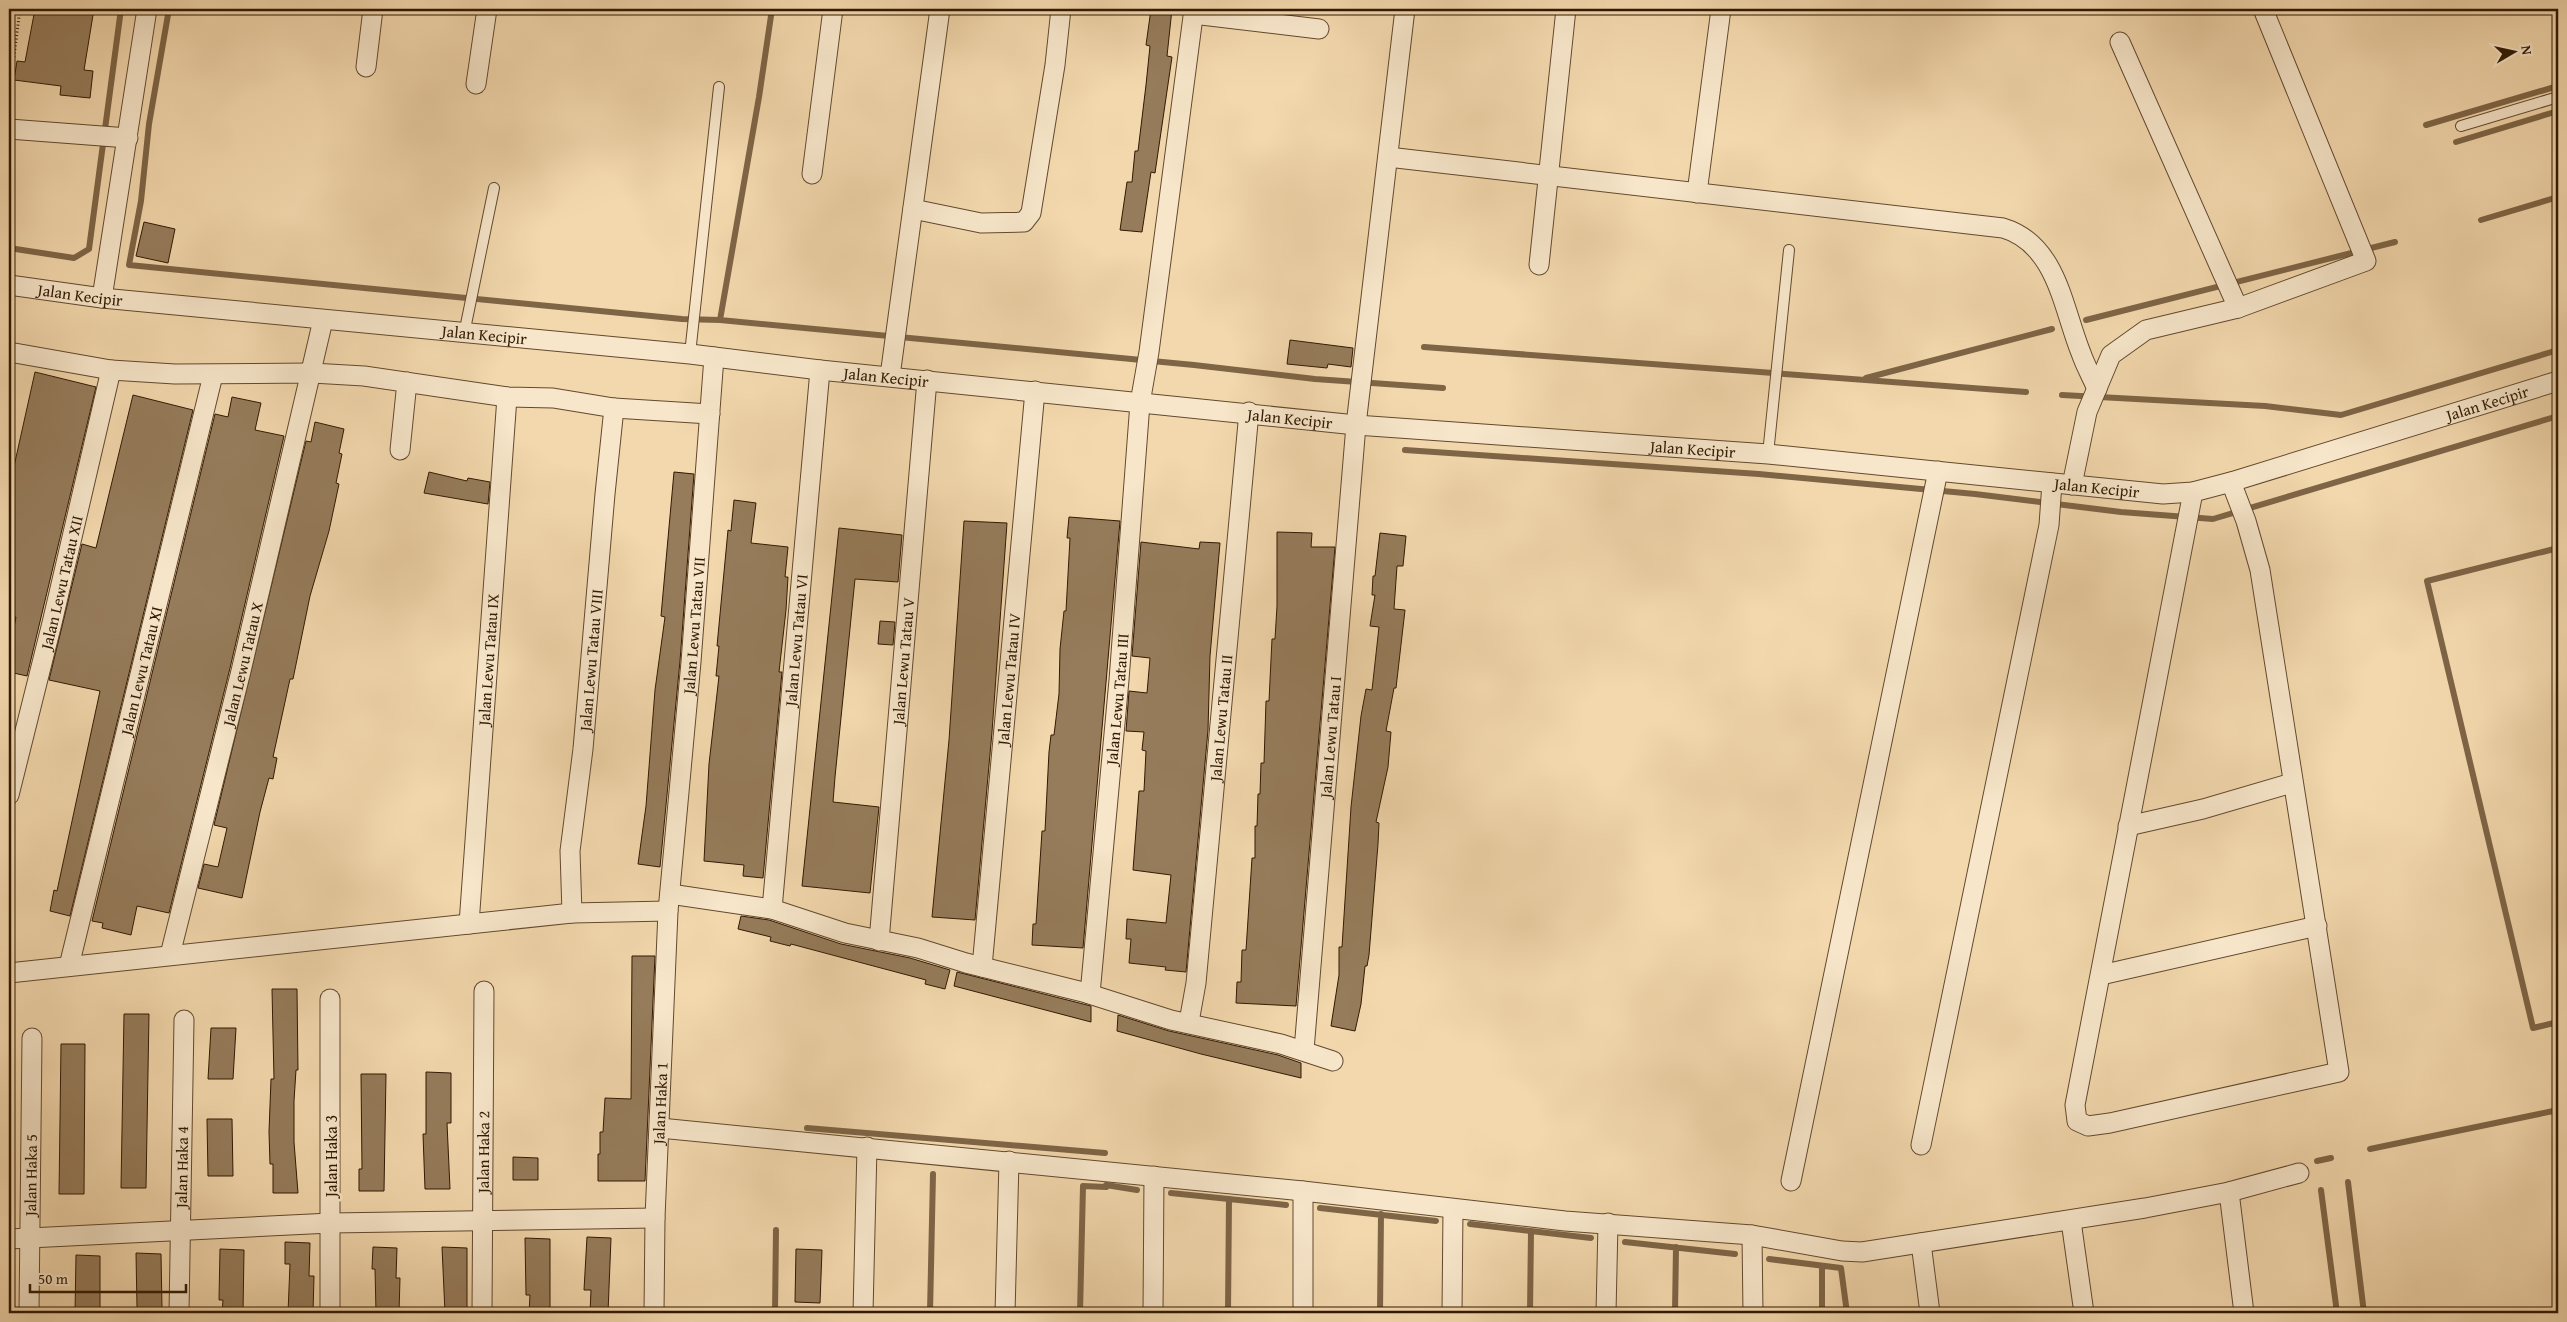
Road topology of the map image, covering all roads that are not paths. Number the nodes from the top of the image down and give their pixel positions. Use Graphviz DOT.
graph roads {
  1 [pos="147,9"];
  2 [pos="373,9"];
  3 [pos="487,9"];
  4 [pos="833,9"];
  5 [pos="940,9"];
  6 [pos="1061,9"];
  7 [pos="1405,9"];
  8 [pos="1566,9"];
  9 [pos="1721,9"];
  10 [pos="2263,9"];
  11 [pos="1194,12"];
  12 [pos="1319,29"];
  13 [pos="2120,42"];
  14 [pos="366,67"];
  15 [pos="476,84"];
  16 [pos="719,87"];
  17 [pos="2558,97"];
  18 [pos="2461,126"];
  19 [pos="9,128"];
  20 [pos="121,138"];
  21 [pos="1388,157"];
  22 [pos="812,174"];
  23 [pos="1548,175"];
  24 [pos="494,188"];
  25 [pos="1697,193"];
  26 [pos="913,209"];
  27 [pos="1789,250"];
  28 [pos="1539,265"];
  29 [pos="9,285"];
  30 [pos="102,298"];
  31 [pos="2238,308"];
  32 [pos="323,320"];
  33 [pos="464,334"];
  34 [pos="9,352"];
  35 [pos="690,354"];
  36 [pos="714,357"];
  37 [pos="111,370"];
  38 [pos="820,370"];
  39 [pos="312,373"];
  40 [pos="212,374"];
  41 [pos="890,376"];
  42 [pos="927,380"];
  43 [pos="2558,381"];
  44 [pos="407,382"];
  45 [pos="2097,389"];
  46 [pos="1035,391"];
  47 [pos="507,397"];
  48 [pos="1140,403"];
  49 [pos="614,408"];
  50 [pos="1249,412"];
  51 [pos="710,414"];
  52 [pos="1356,424"];
  53 [pos="400,450"];
  54 [pos="1768,454"];
  55 [pos="1937,477"];
  56 [pos="2231,482"];
  57 [pos="2072,485"];
  58 [pos="2052,492"];
  59 [pos="2190,500"];
  60 [pos="2292,783"];
  61 [pos="9,795"];
  62 [pos="2128,826"];
  63 [pos="669,902"];
  64 [pos="772,909"];
  65 [pos="572,913"];
  66 [pos="469,924"];
  67 [pos="2317,926"];
  68 [pos="879,941"];
  69 [pos="170,955"];
  70 [pos="69,966"];
  71 [pos="982,967"];
  72 [pos="9,973"];
  73 [pos="2101,975"];
  74 [pos="484,991"];
  75 [pos="1090,994"];
  76 [pos="330,999"];
  77 [pos="184,1020"];
  78 [pos="1189,1022"];
  79 [pos="32,1038"];
  80 [pos="1304,1050"];
  81 [pos="1333,1061"];
  82 [pos="660,1128"];
  83 [pos="1921,1145"];
  84 [pos="867,1148"];
  85 [pos="1009,1161"];
  86 [pos="2299,1173"];
  87 [pos="1154,1176"];
  88 [pos="1791,1181"];
  89 [pos="1303,1190"];
  90 [pos="2229,1192"];
  91 [pos="1454,1209"];
  92 [pos="656,1218"];
  93 [pos="2071,1221"];
  94 [pos="484,1222"];
  95 [pos="331,1223"];
  96 [pos="1608,1223"];
  97 [pos="180,1229"];
  98 [pos="1752,1236"];
  99 [pos="30,1238"];
  100 [pos="9,1239"];
  101 [pos="1921,1243"];
  102 [pos="29,1313"];
  103 [pos="179,1313"];
  104 [pos="330,1313"];
  105 [pos="482,1313"];
  106 [pos="654,1313"];
  107 [pos="863,1313"];
  108 [pos="1005,1313"];
  109 [pos="1153,1313"];
  110 [pos="1303,1313"];
  111 [pos="1452,1313"];
  112 [pos="1606,1313"];
  113 [pos="1753,1313"];
  114 [pos="1930,1313"];
  115 [pos="2084,1313"];
  116 [pos="2244,1313"];
  1 -- 20 [label="street"];
  2 -- 14 [label="street"];
  3 -- 15 [label="street"];
  4 -- 22 [label="street"];
  5 -- 26 [label="street"];
  6 -- 26 [label="street"];
  7 -- 21 [label="street, Jalan Lewu Tatau I"];
  8 -- 23 [label="street"];
  9 -- 25 [label="street"];
  10 -- 31 [label="street"];
  11 -- 12 [label="street"];
  11 -- 48 [label="street, Jalan Lewu Tatau III"];
  13 -- 31 [label="street"];
  16 -- 35 [label="lane"];
  17 -- 18 [label="lane"];
  19 -- 20 [label="street"];
  20 -- 30 [label="street"];
  21 -- 23 [label="street"];
  21 -- 52 [label="street, Jalan Lewu Tatau I"];
  23 -- 25 [label="street"];
  23 -- 28 [label="street"];
  24 -- 33 [label="lane"];
  25 -- 45 [label="street"];
  26 -- 41 [label="street"];
  27 -- 54 [label="lane"];
  29 -- 30 [label="street, Jalan Kecipir"];
  30 -- 32 [label="street, Jalan Kecipir"];
  31 -- 45 [label="street"];
  32 -- 33 [label="street, Jalan Kecipir"];
  32 -- 39 [label="street, Jalan Lewu Tatau X"];
  33 -- 35 [label="street, Jalan Kecipir"];
  34 -- 37 [label="street"];
  35 -- 36 [label="street, Jalan Kecipir"];
  36 -- 38 [label="street, Jalan Kecipir"];
  36 -- 51 [label="street, Jalan Lewu Tatau VII"];
  37 -- 40 [label="street"];
  37 -- 61 [label="street, Jalan Lewu Tatau XII"];
  38 -- 41 [label="street, Jalan Kecipir"];
  38 -- 64 [label="street, Jalan Lewu Tatau VI"];
  39 -- 40 [label="street"];
  39 -- 44 [label="street"];
  39 -- 69 [label="street, Jalan Lewu Tatau X"];
  40 -- 70 [label="street, Jalan Lewu Tatau XI"];
  41 -- 42 [label="street, Jalan Kecipir"];
  42 -- 46 [label="street, Jalan Kecipir"];
  42 -- 68 [label="street, Jalan Lewu Tatau V"];
  43 -- 56 [label="street, Jalan Kecipir"];
  44 -- 47 [label="street"];
  44 -- 53 [label="street"];
  45 -- 57 [label="street"];
  46 -- 48 [label="street, Jalan Kecipir"];
  46 -- 71 [label="street, Jalan Lewu Tatau IV"];
  47 -- 49 [label="street"];
  47 -- 66 [label="street, Jalan Lewu Tatau IX"];
  48 -- 50 [label="street, Jalan Kecipir"];
  48 -- 75 [label="street, Jalan Lewu Tatau III"];
  49 -- 51 [label="street"];
  49 -- 65 [label="street, Jalan Lewu Tatau VIII"];
  50 -- 52 [label="street, Jalan Kecipir"];
  50 -- 78 [label="street, Jalan Lewu Tatau II"];
  51 -- 63 [label="street, Jalan Lewu Tatau VII"];
  52 -- 54 [label="street, Jalan Kecipir"];
  52 -- 80 [label="street, Jalan Lewu Tatau I"];
  54 -- 55 [label="street, Jalan Kecipir"];
  55 -- 58 [label="street, Jalan Kecipir"];
  55 -- 88 [label="street"];
  56 -- 59 [label="street, Jalan Kecipir"];
  56 -- 60 [label="street"];
  57 -- 58 [label="street, Jalan Kecipir"];
  57 -- 59 [label="street, Jalan Kecipir"];
  58 -- 83 [label="street"];
  59 -- 62 [label="street"];
  60 -- 62 [label="street"];
  60 -- 67 [label="street"];
  62 -- 73 [label="street"];
  63 -- 64 [label="street"];
  63 -- 65 [label="street"];
  63 -- 82 [label="street, Jalan Haka 1"];
  64 -- 68 [label="street"];
  65 -- 66 [label="street"];
  66 -- 69 [label="street"];
  67 -- 73 [label="street"];
  67 -- 73 [label="street"];
  68 -- 71 [label="street"];
  69 -- 70 [label="street"];
  70 -- 72 [label="street"];
  71 -- 75 [label="street"];
  74 -- 94 [label="street, Jalan Haka 2"];
  75 -- 78 [label="street"];
  76 -- 95 [label="street, Jalan Haka 3"];
  77 -- 97 [label="street, Jalan Haka 4"];
  78 -- 80 [label="street"];
  79 -- 99 [label="street, Jalan Haka 5"];
  80 -- 81 [label="street"];
  82 -- 84 [label="street"];
  82 -- 92 [label="street, Jalan Haka 1"];
  84 -- 85 [label="street"];
  84 -- 107 [label="street"];
  85 -- 87 [label="street"];
  85 -- 108 [label="street"];
  86 -- 90 [label="street"];
  87 -- 89 [label="street"];
  87 -- 109 [label="street"];
  89 -- 91 [label="street"];
  89 -- 110 [label="street"];
  90 -- 93 [label="street"];
  90 -- 116 [label="street"];
  91 -- 96 [label="street"];
  91 -- 111 [label="street"];
  92 -- 94 [label="street"];
  92 -- 106 [label="street, Jalan Haka 1"];
  93 -- 101 [label="street"];
  93 -- 115 [label="street"];
  94 -- 95 [label="street"];
  94 -- 105 [label="street, Jalan Haka 2"];
  95 -- 97 [label="street"];
  95 -- 104 [label="street, Jalan Haka 3"];
  96 -- 98 [label="street"];
  96 -- 112 [label="street"];
  97 -- 99 [label="street"];
  97 -- 103 [label="street, Jalan Haka 4"];
  98 -- 101 [label="street"];
  98 -- 113 [label="street"];
  99 -- 100 [label="street"];
  99 -- 102 [label="street, Jalan Haka 5"];
  101 -- 114 [label="street"];
}
